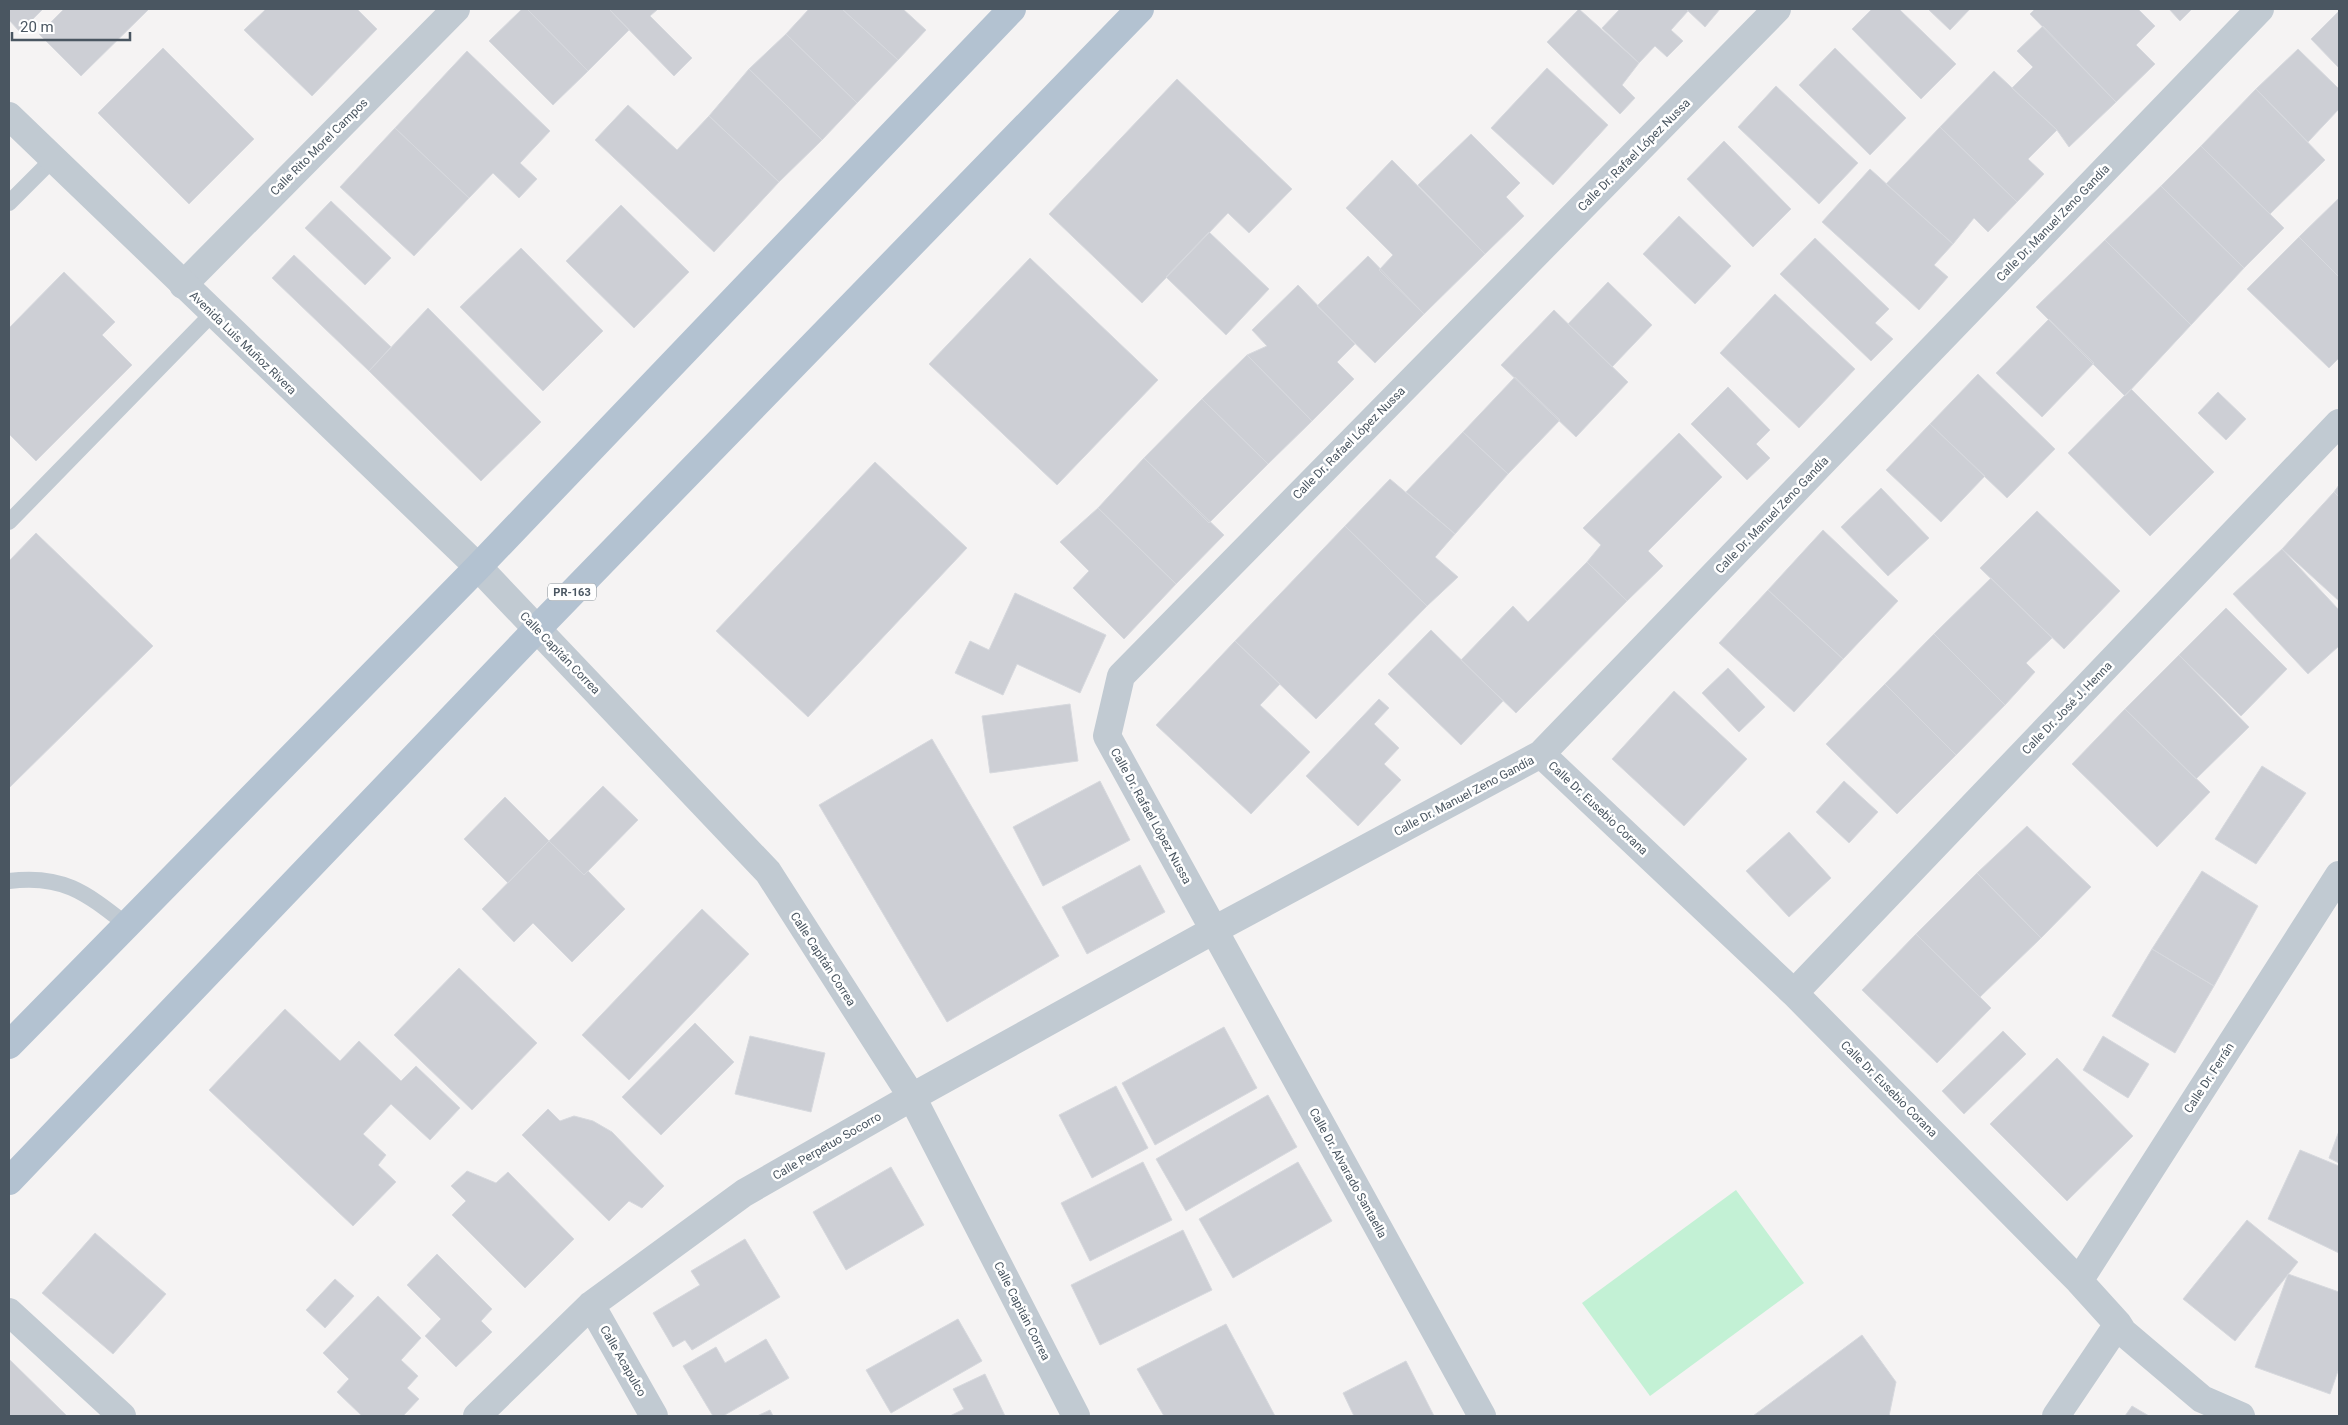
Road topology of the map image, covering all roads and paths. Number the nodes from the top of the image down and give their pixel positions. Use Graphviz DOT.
graph roads {
  1 [pos="456,9"];
  2 [pos="1012,9"];
  3 [pos="1140,9"];
  4 [pos="1777,9"];
  5 [pos="2260,9"];
  6 [pos="9,116"];
  7 [pos="53,159"];
  8 [pos="9,203"];
  9 [pos="183,285"];
  10 [pos="212,314"];
  11 [pos="2339,423"];
  12 [pos="9,522"];
  13 [pos="478,567"];
  14 [pos="537,629"];
  15 [pos="1541,754"];
  16 [pos="2339,875"];
  17 [pos="9,881"];
  18 [pos="126,925"];
  19 [pos="1214,930"];
  20 [pos="1794,993"];
  21 [pos="9,1045"];
  22 [pos="912,1097"];
  23 [pos="9,1181"];
  24 [pos="2079,1281"];
  25 [pos="591,1305"];
  26 [pos="9,1312"];
  27 [pos="2118,1324"];
  28 [pos="122,1416"];
  29 [pos="477,1416"];
  30 [pos="654,1416"];
  31 [pos="1076,1416"];
  32 [pos="1482,1416"];
  33 [pos="2056,1416"];
  34 [pos="2241,1416"];
  1 -- 9 [label="street, Calle Rito Morel Campos"];
  2 -- 13 [label="main road"];
  3 -- 14 [label="main road, PR-163"];
  4 -- 19 [label="street, Calle Dr. Rafael López Nussa"];
  5 -- 15 [label="street, Calle Dr. Manuel Zeno Gandía"];
  6 -- 7 [label="street, Avenida Luis Muñoz Rivera"];
  7 -- 8 [label="lane"];
  7 -- 9 [label="street, Avenida Luis Muñoz Rivera"];
  9 -- 10 [label="street, Avenida Luis Muñoz Rivera"];
  10 -- 12 [label="lane"];
  10 -- 13 [label="street, Avenida Luis Muñoz Rivera"];
  11 -- 20 [label="street, Calle Dr. José J. Henna"];
  13 -- 14 [label="street, Calle Capitán Correa"];
  13 -- 18 [label="main road"];
  14 -- 22 [label="street, Calle Capitán Correa"];
  14 -- 23 [label="main road, PR-163"];
  15 -- 19 [label="street, Calle Dr. Manuel Zeno Gandía"];
  15 -- 20 [label="street, Calle Dr. Eusebio Corana"];
  16 -- 24 [label="street, Calle Dr. Ferrán"];
  17 -- 18 [label="lane"];
  18 -- 21 [label="main road"];
  19 -- 22 [label="street, Calle Perpetuo Socorro"];
  19 -- 32 [label="street, Calle Dr. Alvarado Santaella"];
  20 -- 24 [label="street, Calle Dr. Eusebio Corana"];
  22 -- 25 [label="street, Calle Perpetuo Socorro"];
  22 -- 31 [label="street, Calle Capitán Correa"];
  24 -- 27 [label="street, Calle Dr. Eusebio Corana"];
  25 -- 29 [label="street, Calle Perpetuo Socorro"];
  25 -- 30 [label="street, Calle Acapulco"];
  26 -- 28 [label="street"];
  27 -- 33 [label="street"];
  27 -- 34 [label="street, Calle Dr. Eusebio Corana"];
}
